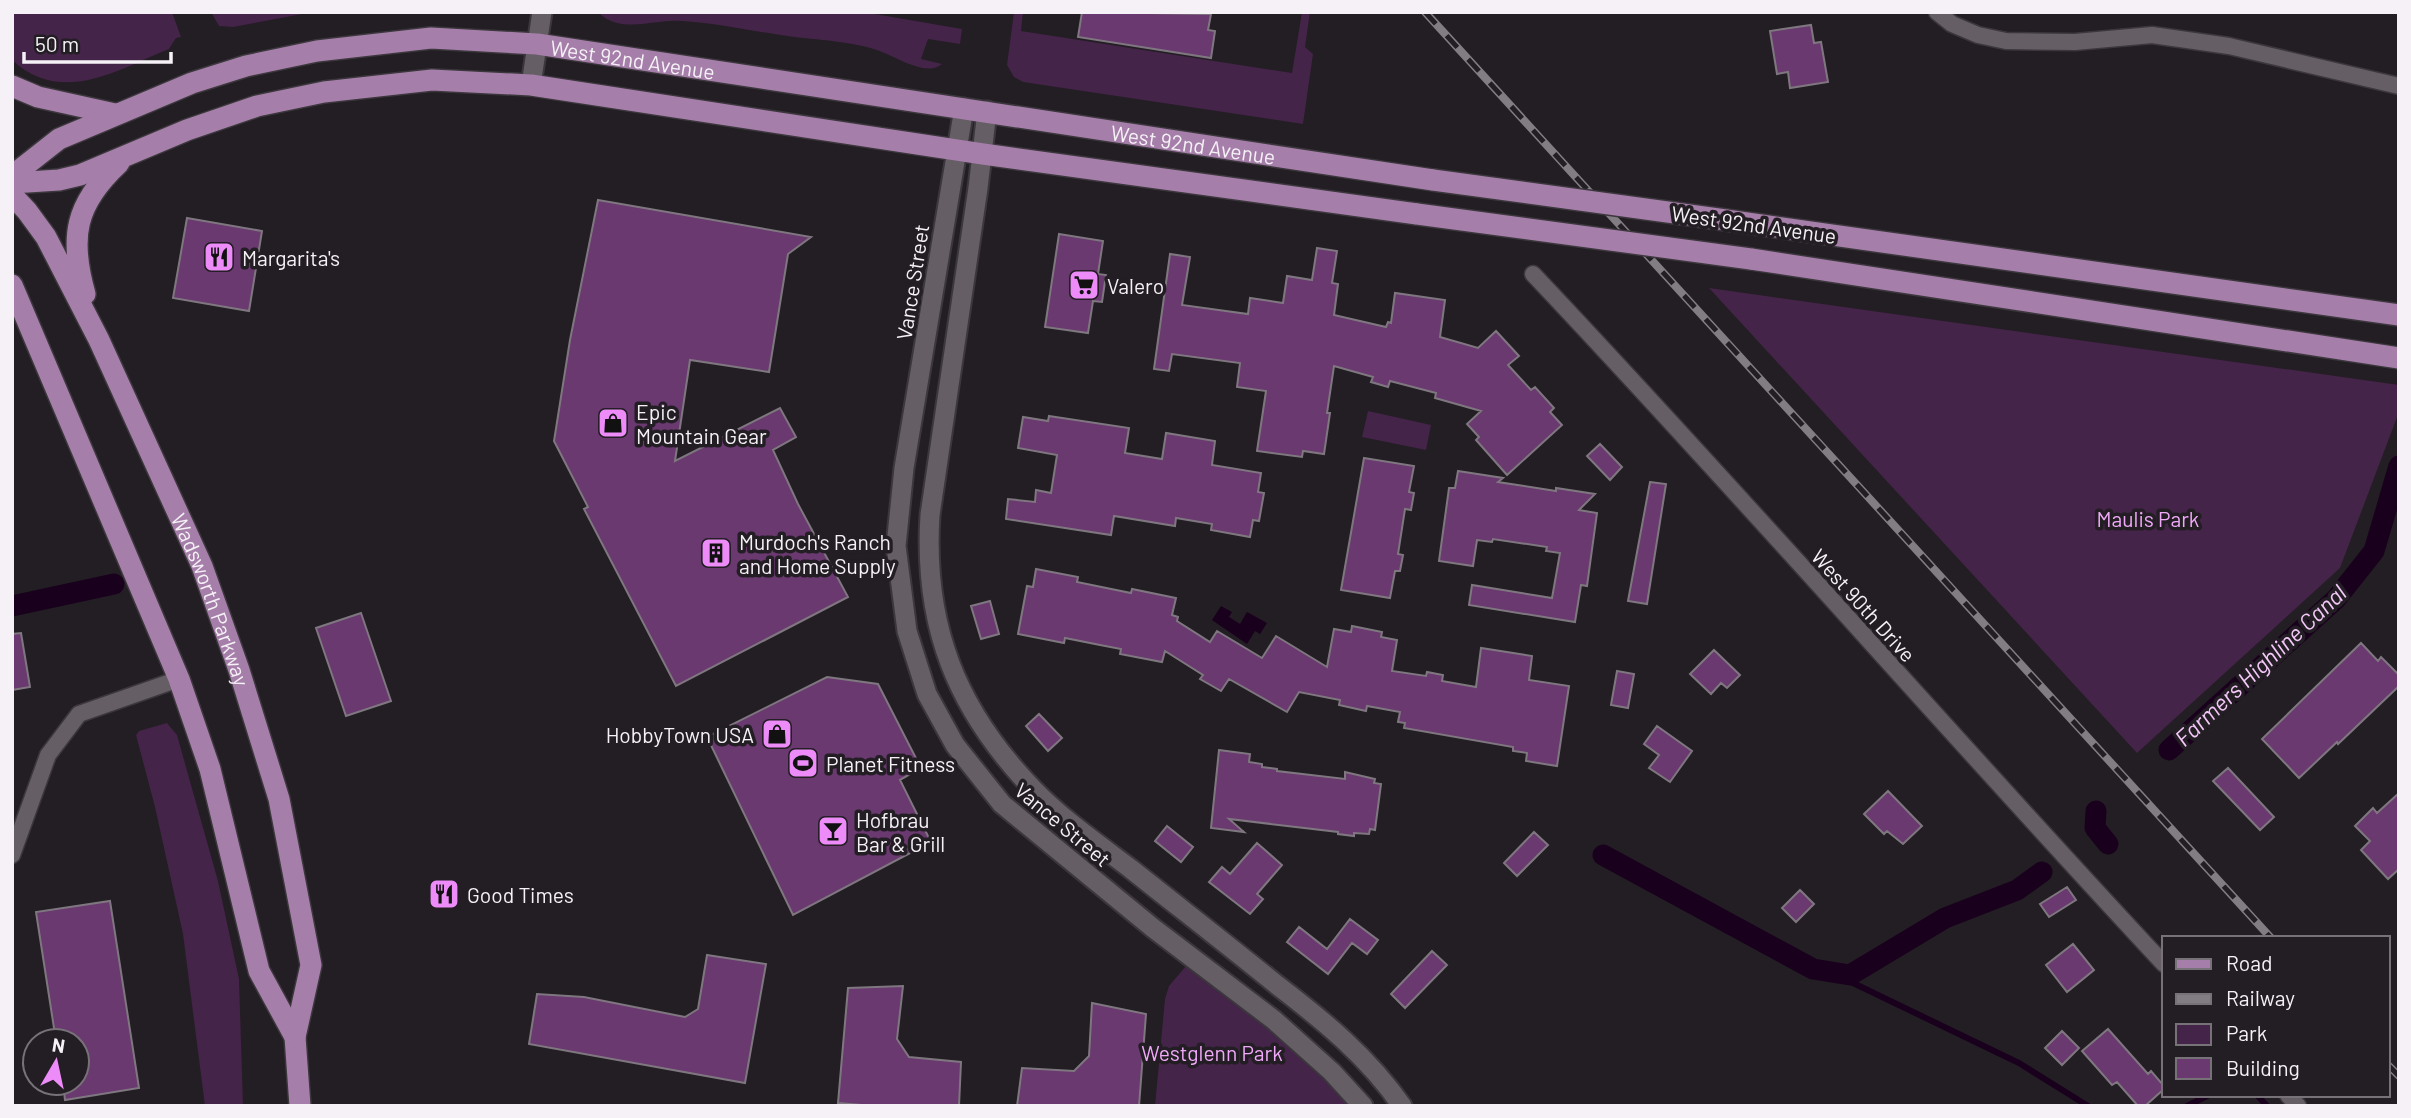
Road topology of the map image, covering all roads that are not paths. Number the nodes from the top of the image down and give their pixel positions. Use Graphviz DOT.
graph roads {
  1 [pos="542,12"];
  2 [pos="1937,12"];
  3 [pos="537,44"];
  4 [pos="531,85"];
  5 [pos="12,86"];
  6 [pos="2399,86"];
  7 [pos="964,108"];
  8 [pos="987,111"];
  9 [pos="116,114"];
  10 [pos="957,150"];
  11 [pos="983,154"];
  12 [pos="127,157"];
  13 [pos="12,176"];
  14 [pos="12,183"];
  15 [pos="12,195"];
  16 [pos="1533,274"];
  17 [pos="14,293"];
  18 [pos="2399,315"];
  19 [pos="99,340"];
  20 [pos="2399,358"];
  21 [pos="179,679"];
  22 [pos="12,855"];
  23 [pos="2162,962"];
  24 [pos="295,1037"];
  25 [pos="300,1106"];
  26 [pos="1363,1106"];
  27 [pos="1402,1106"];
  1 -- 3 [label="street"];
  2 -- 6 [label="street"];
  3 -- 4 [label="street"];
  3 -- 7 [label="main road, West 92nd Avenue"];
  3 -- 9 [label="main road, West 92nd Avenue"];
  4 -- 10 [label="main road, West 92nd Avenue"];
  4 -- 12 [label="main road, West 92nd Avenue"];
  5 -- 9 [label="main road"];
  7 -- 8 [label="main road, West 92nd Avenue"];
  7 -- 10 [label="street, Vance Street"];
  8 -- 11 [label="street, Vance Street"];
  8 -- 18 [label="main road, West 92nd Avenue, bridge"];
  9 -- 13 [label="main road, West 92nd Avenue"];
  10 -- 11 [label="main road, West 92nd Avenue"];
  10 -- 26 [label="street, Vance Street"];
  11 -- 20 [label="main road, West 92nd Avenue, bridge"];
  11 -- 27 [label="street, Vance Street"];
  12 -- 14 [label="main road, West 92nd Avenue"];
  12 -- 19 [label="main road"];
  15 -- 19 [label="main road, Wadsworth Parkway"];
  16 -- 23 [label="street, West 90th Drive"];
  17 -- 21 [label="main road, Wadsworth Parkway"];
  19 -- 24 [label="main road, Wadsworth Parkway"];
  21 -- 22 [label="street"];
  21 -- 24 [label="main road, Wadsworth Parkway"];
  24 -- 25 [label="main road, Wadsworth Parkway"];
}
